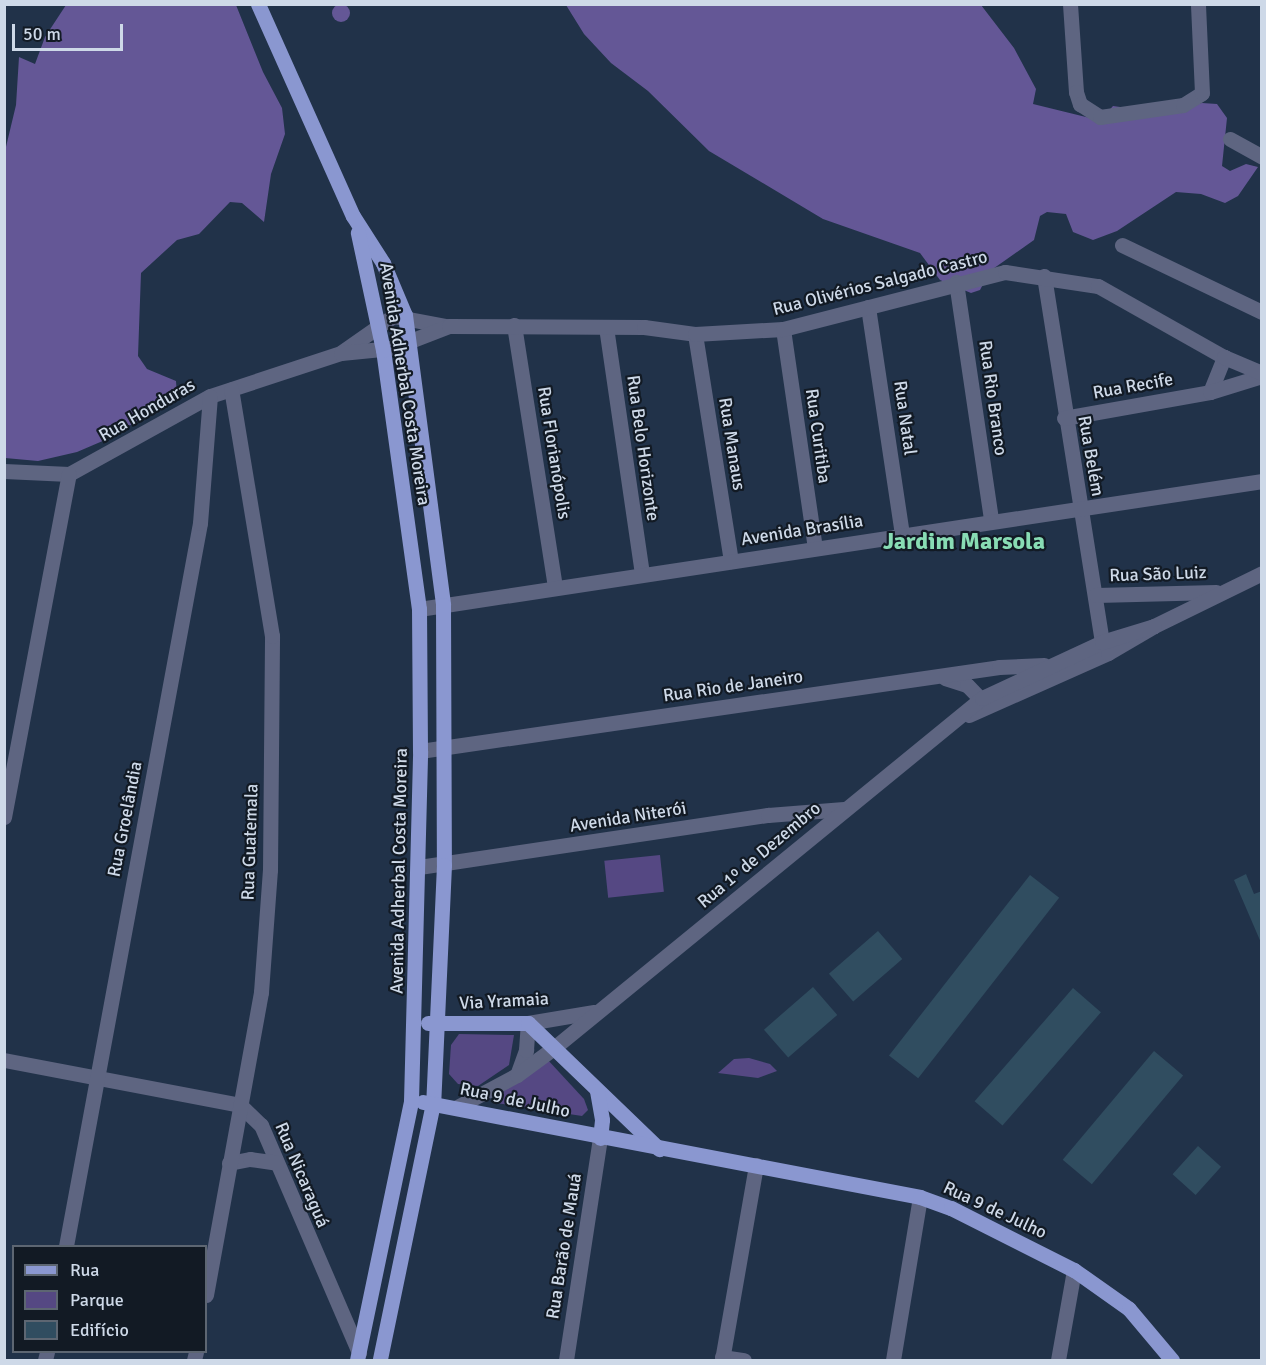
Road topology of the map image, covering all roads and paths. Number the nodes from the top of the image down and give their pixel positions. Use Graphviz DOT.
graph roads {
  1 [pos="258,4"];
  2 [pos="1070,4"];
  3 [pos="1198,4"];
  4 [pos="1230,139"];
  5 [pos="1262,157"];
  6 [pos="353,216"];
  7 [pos="1122,245"];
  8 [pos="1044,276"];
  9 [pos="956,282"];
  10 [pos="868,307"];
  11 [pos="1262,312"];
  12 [pos="405,315"];
  13 [pos="379,325"];
  14 [pos="514,325"];
  15 [pos="449,326"];
  16 [pos="606,327"];
  17 [pos="783,329"];
  18 [pos="695,334"];
  19 [pos="410,341"];
  20 [pos="383,350"];
  21 [pos="341,353"];
  22 [pos="1224,357"];
  23 [pos="1262,375"];
  24 [pos="231,389"];
  25 [pos="1210,392"];
  26 [pos="210,396"];
  27 [pos="1064,418"];
  28 [pos="4,471"];
  29 [pos="69,474"];
  30 [pos="1262,481"];
  31 [pos="1080,509"];
  32 [pos="991,520"];
  33 [pos="902,534"];
  34 [pos="815,548"];
  35 [pos="731,561"];
  36 [pos="1262,573"];
  37 [pos="642,574"];
  38 [pos="555,588"];
  39 [pos="1222,592"];
  40 [pos="1096,596"];
  41 [pos="443,605"];
  42 [pos="419,609"];
  43 [pos="1154,626"];
  44 [pos="1102,642"];
  45 [pos="1051,665"];
  46 [pos="986,669"];
  47 [pos="1069,670"];
  48 [pos="939,676"];
  49 [pos="981,698"];
  50 [pos="444,748"];
  51 [pos="420,751"];
  52 [pos="844,809"];
  53 [pos="4,817"];
  54 [pos="444,865"];
  55 [pos="419,867"];
  56 [pos="594,1012"];
  57 [pos="416,1023"];
  58 [pos="438,1023"];
  59 [pos="528,1023"];
  60 [pos="555,1047"];
  61 [pos="4,1060"];
  62 [pos="517,1075"];
  63 [pos="97,1077"];
  64 [pos="597,1090"];
  65 [pos="411,1101"];
  66 [pos="433,1103"];
  67 [pos="240,1105"];
  68 [pos="456,1107"];
  69 [pos="600,1138"];
  70 [pos="659,1149"];
  71 [pos="277,1163"];
  72 [pos="229,1164"];
  73 [pos="756,1165"];
  74 [pos="920,1197"];
  75 [pos="66,1245"];
  76 [pos="1074,1270"];
  77 [pos="207,1289"];
  78 [pos="358,1357"];
  79 [pos="722,1359"];
  80 [pos="380,1360"];
  81 [pos="566,1360"];
  82 [pos="744,1360"];
  83 [pos="893,1360"];
  84 [pos="1058,1360"];
  85 [pos="1172,1360"];
  1 -- 6 [label="main road"];
  2 -- 3 [label="street"];
  4 -- 5 [label="street"];
  6 -- 12 [label="main road, Avenida Adherbal Costa Moreira"];
  6 -- 13 [label="main road, Avenida Adherbal Costa Moreira"];
  7 -- 11 [label="street"];
  8 -- 9 [label="street, Rua Olivérios Salgado Castro"];
  8 -- 22 [label="street, Rua Olivérios Salgado Castro"];
  8 -- 27 [label="street, Rua Belém"];
  9 -- 10 [label="street, Rua Olivérios Salgado Castro"];
  9 -- 32 [label="street, Rua Rio Branco"];
  10 -- 17 [label="street, Rua Olivérios Salgado Castro"];
  10 -- 33 [label="street, Rua Natal"];
  12 -- 13 [label="street"];
  12 -- 15 [label="street"];
  12 -- 19 [label="main road, Avenida Adherbal Costa Moreira"];
  13 -- 20 [label="main road, Avenida Adherbal Costa Moreira"];
  13 -- 21 [label="street"];
  14 -- 15 [label="street, Rua Olivérios Salgado Castro"];
  14 -- 16 [label="street, Rua Olivérios Salgado Castro"];
  14 -- 38 [label="street, Rua Florianópolis"];
  15 -- 19 [label="street"];
  16 -- 18 [label="street, Rua Olivérios Salgado Castro"];
  16 -- 37 [label="street, Rua Belo Horizonte"];
  17 -- 18 [label="street, Rua Olivérios Salgado Castro"];
  17 -- 34 [label="street, Rua Curitiba"];
  18 -- 35 [label="street, Rua Manaus"];
  19 -- 20 [label="street"];
  19 -- 41 [label="main road, Avenida Adherbal Costa Moreira"];
  20 -- 21 [label="street"];
  20 -- 42 [label="main road, Avenida Adherbal Costa Moreira"];
  21 -- 24 [label="street, Rua Honduras"];
  22 -- 23 [label="street, Rua Olivérios Salgado Castro"];
  22 -- 25 [label="street"];
  23 -- 25 [label="street, Rua Recife"];
  24 -- 26 [label="street, Rua Honduras"];
  24 -- 67 [label="street, Rua Guatemala"];
  25 -- 27 [label="street, Rua Recife"];
  26 -- 29 [label="street, Rua Honduras"];
  26 -- 63 [label="street, Rua Groelândia"];
  27 -- 31 [label="street, Rua Belém"];
  28 -- 29 [label="street"];
  29 -- 53 [label="street"];
  30 -- 31 [label="street, Avenida Brasília"];
  31 -- 32 [label="street, Avenida Brasília"];
  31 -- 40 [label="street, Rua Belém"];
  32 -- 33 [label="street, Avenida Brasília"];
  33 -- 34 [label="street, Avenida Brasília"];
  34 -- 35 [label="street, Avenida Brasília"];
  35 -- 37 [label="street, Avenida Brasília"];
  36 -- 39 [label="street, Rua 1º de Dezembro"];
  37 -- 38 [label="street, Avenida Brasília"];
  38 -- 41 [label="street, Avenida Brasília"];
  39 -- 40 [label="street, Rua São Luiz"];
  39 -- 43 [label="street, Rua 1º de Dezembro"];
  40 -- 44 [label="street, Rua Belém"];
  41 -- 42 [label="street, Avenida Brasília"];
  41 -- 50 [label="main road, Avenida Adherbal Costa Moreira"];
  42 -- 51 [label="main road, Avenida Adherbal Costa Moreira"];
  43 -- 44 [label="street, Rua 1º de Dezembro"];
  43 -- 47 [label="street, Rua 1º de Dezembro"];
  44 -- 45 [label="street, Rua 1º de Dezembro"];
  44 -- 47 [label="street"];
  45 -- 46 [label="street, Rua Rio de Janeiro"];
  45 -- 49 [label="street, Rua 1º de Dezembro"];
  46 -- 48 [label="street, Rua Rio de Janeiro"];
  46 -- 49 [label="street"];
  47 -- 49 [label="street, Rua 1º de Dezembro"];
  48 -- 49 [label="street"];
  48 -- 50 [label="street, Rua Rio de Janeiro"];
  49 -- 52 [label="street, Rua 1º de Dezembro"];
  50 -- 51 [label="street, Rua Rio de Janeiro"];
  50 -- 54 [label="main road, Avenida Adherbal Costa Moreira"];
  51 -- 55 [label="main road, Avenida Adherbal Costa Moreira"];
  52 -- 54 [label="street, Avenida Niterói"];
  52 -- 56 [label="street, Rua 1º de Dezembro"];
  54 -- 55 [label="street, Avenida Niterói"];
  54 -- 58 [label="main road, Avenida Adherbal Costa Moreira"];
  55 -- 57 [label="main road, Avenida Adherbal Costa Moreira"];
  56 -- 59 [label="street, Via Yramaia"];
  56 -- 60 [label="street, Rua 1º de Dezembro"];
  57 -- 58 [label="main road, Via Yramaia"];
  57 -- 65 [label="main road, Avenida Adherbal Costa Moreira"];
  58 -- 59 [label="main road, Via Yramaia"];
  58 -- 66 [label="main road, Avenida Adherbal Costa Moreira"];
  59 -- 60 [label="main road, Rua 9 de Julho"];
  59 -- 62 [label="street"];
  60 -- 62 [label="street, Rua 1º de Dezembro"];
  60 -- 64 [label="main road, Rua 9 de Julho"];
  61 -- 63 [label="street"];
  62 -- 68 [label="street, Rua 1º de Dezembro"];
  63 -- 67 [label="street"];
  63 -- 75 [label="street, Rua Groelândia"];
  64 -- 69 [label="main road"];
  64 -- 70 [label="main road, Rua 9 de Julho"];
  65 -- 66 [label="main road, Rua 9 de Julho"];
  65 -- 78 [label="main road, Avenida Adherbal Costa Moreira"];
  66 -- 68 [label="main road, Rua 9 de Julho"];
  66 -- 80 [label="main road, Avenida Adherbal Costa Moreira"];
  67 -- 71 [label="street, Rua Nicaraguá"];
  67 -- 72 [label="street, Rua Guatemala"];
  68 -- 69 [label="main road, Rua 9 de Julho"];
  69 -- 70 [label="main road, Rua 9 de Julho"];
  69 -- 81 [label="street, Rua Barão de Mauá"];
  70 -- 73 [label="main road, Rua 9 de Julho"];
  71 -- 72 [label="street"];
  71 -- 78 [label="street, Rua Nicaraguá"];
  72 -- 77 [label="street, Rua Guatemala"];
  73 -- 74 [label="main road, Rua 9 de Julho"];
  73 -- 79 [label="street"];
  74 -- 76 [label="main road, Rua 9 de Julho"];
  74 -- 83 [label="street"];
  76 -- 84 [label="street"];
  76 -- 85 [label="main road, Rua 9 de Julho"];
  79 -- 82 [label="street"];
}
